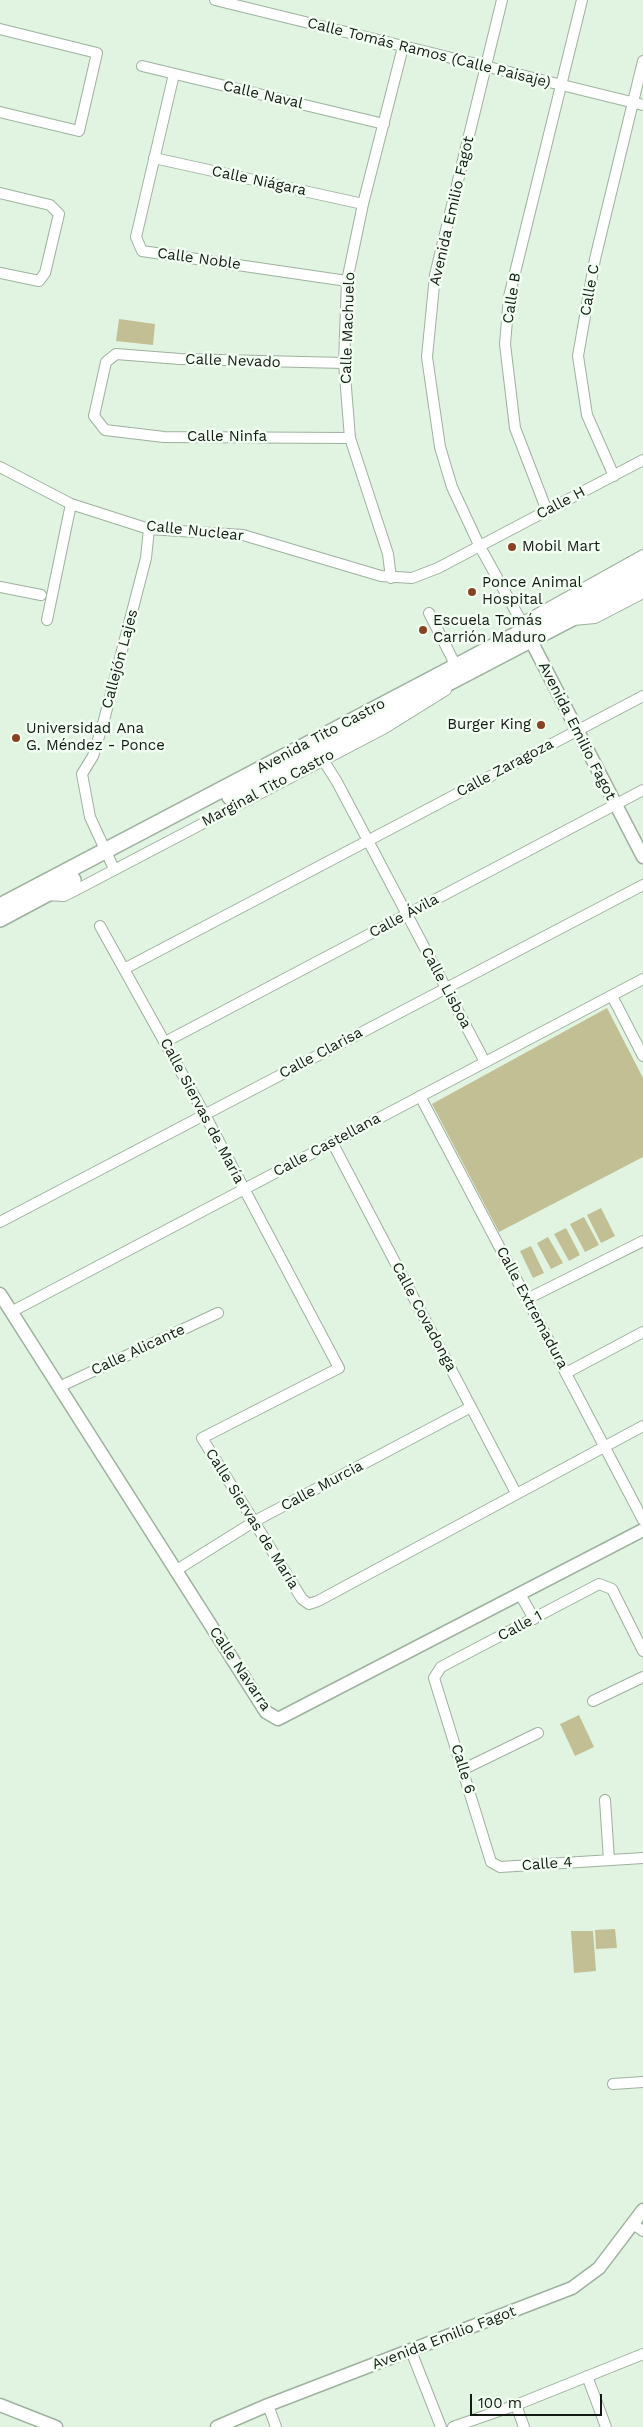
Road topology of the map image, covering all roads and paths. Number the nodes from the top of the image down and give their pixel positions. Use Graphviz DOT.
graph roads {
  1 [pos="215,0"];
  2 [pos="502,0"];
  3 [pos="582,0"];
  4 [pos="0,29"];
  5 [pos="403,47"];
  6 [pos="643,61"];
  7 [pos="142,66"];
  8 [pos="486,66"];
  9 [pos="174,74"];
  10 [pos="561,84"];
  11 [pos="638,103"];
  12 [pos="0,112"];
  13 [pos="384,124"];
  14 [pos="154,158"];
  15 [pos="0,193"];
  16 [pos="364,204"];
  17 [pos="0,273"];
  18 [pos="347,281"];
  19 [pos="344,364"];
  20 [pos="105,430"];
  21 [pos="350,438"];
  22 [pos="643,460"];
  23 [pos="0,467"];
  24 [pos="614,476"];
  25 [pos="71,504"];
  26 [pos="547,511"];
  27 [pos="149,529"];
  28 [pos="479,545"];
  29 [pos="643,555"];
  30 [pos="643,568"];
  31 [pos="391,578"];
  32 [pos="643,581"];
  33 [pos="0,587"];
  34 [pos="643,593"];
  35 [pos="41,595"];
  36 [pos="429,613"];
  37 [pos="47,620"];
  38 [pos="567,620"];
  39 [pos="526,631"];
  40 [pos="457,672"];
  41 [pos="643,696"];
  42 [pos="576,731"];
  43 [pos="316,751"];
  44 [pos="643,790"];
  45 [pos="615,805"];
  46 [pos="368,840"];
  47 [pos="643,857"];
  48 [pos="110,861"];
  49 [pos="643,885"];
  50 [pos="44,895"];
  51 [pos="0,906"];
  52 [pos="407,914"];
  53 [pos="0,919"];
  54 [pos="100,926"];
  55 [pos="124,968"];
  56 [pos="643,979"];
  57 [pos="446,988"];
  58 [pos="612,996"];
  59 [pos="165,1042"];
  60 [pos="643,1056"];
  61 [pos="485,1062"];
  62 [pos="420,1096"];
  63 [pos="205,1115"];
  64 [pos="332,1142"];
  65 [pos="244,1189"];
  66 [pos="0,1222"];
  67 [pos="643,1241"];
  68 [pos="0,1294"];
  69 [pos="527,1299"];
  70 [pos="11,1312"];
  71 [pos="218,1312"];
  72 [pos="643,1332"];
  73 [pos="566,1372"];
  74 [pos="59,1387"];
  75 [pos="471,1406"];
  76 [pos="643,1426"];
  77 [pos="604,1446"];
  78 [pos="516,1493"];
  79 [pos="643,1520"];
  80 [pos="255,1521"];
  81 [pos="643,1530"];
  82 [pos="175,1571"];
  83 [pos="520,1594"];
  84 [pos="534,1619"];
  85 [pos="643,1651"];
  86 [pos="643,1678"];
  87 [pos="593,1701"];
  88 [pos="445,1713"];
  89 [pos="538,1734"];
  90 [pos="464,1769"];
  91 [pos="605,1800"];
  92 [pos="480,1826"];
  93 [pos="643,1858"];
  94 [pos="609,1860"];
  95 [pos="643,2082"];
  96 [pos="613,2084"];
  97 [pos="643,2210"];
  98 [pos="638,2228"];
  99 [pos="412,2351"];
  100 [pos="643,2354"];
  101 [pos="587,2376"];
  102 [pos="0,2405"];
  103 [pos="268,2405"];
  104 [pos="516,2405"];
  105 [pos="56,2427"];
  106 [pos="217,2427"];
  107 [pos="276,2427"];
  108 [pos="441,2427"];
  109 [pos="453,2427"];
  110 [pos="524,2427"];
  111 [pos="606,2427"];
  1 -- 5 [label="street, Calle Tomás Ramos (Calle Paisaje)"];
  2 -- 8 [label="street, Avenida Emilio Fagot"];
  3 -- 10 [label="street, Calle B"];
  4 -- 12 [label="street"];
  5 -- 8 [label="street, Calle Tomás Ramos (Calle Paisaje)"];
  5 -- 13 [label="street, Calle Machuelo"];
  6 -- 11 [label="street, Calle C"];
  7 -- 9 [label="street, Calle Naval"];
  8 -- 10 [label="street, Calle Tomás Ramos (Calle Paisaje)"];
  8 -- 28 [label="street, Avenida Emilio Fagot"];
  9 -- 13 [label="street, Calle Naval"];
  9 -- 14 [label="street, Calle Noble"];
  10 -- 11 [label="street, Calle Tomás Ramos (Calle Paisaje)"];
  10 -- 26 [label="street, Calle B"];
  11 -- 24 [label="street, Calle C"];
  13 -- 16 [label="street, Calle Machuelo"];
  14 -- 16 [label="street, Calle Niágara"];
  14 -- 18 [label="street, Calle Noble"];
  15 -- 17 [label="street"];
  16 -- 18 [label="street, Calle Machuelo"];
  18 -- 19 [label="street, Calle Machuelo"];
  19 -- 20 [label="street, Calle Nevado"];
  19 -- 21 [label="street, Calle Machuelo"];
  20 -- 21 [label="street, Calle Ninfa"];
  21 -- 31 [label="street, Calle Machuelo"];
  22 -- 24 [label="street, Calle H"];
  23 -- 25 [label="street, Calle Nuclear"];
  24 -- 26 [label="street, Calle H"];
  25 -- 27 [label="street, Calle Nuclear"];
  25 -- 37 [label="street"];
  26 -- 28 [label="street, Calle H"];
  27 -- 31 [label="street, Calle Nuclear"];
  27 -- 48 [label="street, Callejón Lajes"];
  28 -- 31 [label="street, Calle Nuclear"];
  28 -- 39 [label="street, Avenida Emilio Fagot"];
  29 -- 39 [label="street"];
  30 -- 39 [label="main road, Avenida Tito Castro"];
  32 -- 38 [label="main road, Avenida Tito Castro"];
  33 -- 35 [label="street"];
  34 -- 38 [label="street"];
  36 -- 40 [label="street"];
  38 -- 39 [label="main road, Avenida Tito Castro"];
  39 -- 40 [label="main road, Avenida Tito Castro"];
  39 -- 42 [label="street, Avenida Emilio Fagot"];
  40 -- 43 [label="main road, Avenida Tito Castro"];
  40 -- 43 [label="street, Marginal Tito Castro"];
  41 -- 42 [label="street, Calle Zaragoza"];
  42 -- 45 [label="street, Avenida Emilio Fagot"];
  42 -- 46 [label="street, Calle Zaragoza"];
  43 -- 46 [label="street"];
  43 -- 48 [label="main road, Avenida Tito Castro"];
  43 -- 48 [label="street, Marginal Tito Castro"];
  44 -- 45 [label="street, Calle Ávila"];
  45 -- 47 [label="street, Avenida Emilio Fagot"];
  45 -- 52 [label="street, Calle Ávila"];
  46 -- 52 [label="street"];
  46 -- 55 [label="street, Calle Zaragoza"];
  48 -- 50 [label="main road, Avenida Tito Castro"];
  48 -- 50 [label="street, Marginal Tito Castro"];
  48 -- 51 [label="main road, Avenida Tito Castro"];
  49 -- 57 [label="street, Calle Clarisa"];
  50 -- 53 [label="main road, Avenida Tito Castro"];
  52 -- 57 [label="street, Calle Lisboa"];
  52 -- 59 [label="street, Calle Ávila"];
  54 -- 55 [label="street, Calle Siervas de María"];
  55 -- 59 [label="street, Calle Siervas de María"];
  56 -- 58 [label="street, Calle Castellana"];
  57 -- 61 [label="street, Calle Lisboa"];
  57 -- 63 [label="street, Calle Clarisa"];
  58 -- 60 [label="street"];
  58 -- 61 [label="street, Calle Castellana"];
  59 -- 63 [label="street, Calle Siervas de María"];
  61 -- 62 [label="street, Calle Castellana"];
  62 -- 64 [label="street, Calle Castellana"];
  62 -- 69 [label="street, Calle Extremadura"];
  63 -- 65 [label="street, Calle Siervas de María"];
  63 -- 66 [label="street, Calle Clarisa"];
  64 -- 65 [label="street, Calle Castellana"];
  64 -- 75 [label="street, Calle Covadonga"];
  65 -- 70 [label="street, Calle Castellana"];
  65 -- 80 [label="street, Calle Siervas de María"];
  67 -- 69 [label="street"];
  68 -- 70 [label="street, Calle Navarra"];
  69 -- 73 [label="street, Calle Extremadura"];
  70 -- 74 [label="street, Calle Navarra"];
  71 -- 74 [label="street, Calle Alicante"];
  72 -- 73 [label="street"];
  73 -- 77 [label="street, Calle Extremadura"];
  74 -- 82 [label="street, Calle Navarra"];
  75 -- 78 [label="street, Calle Covadonga"];
  75 -- 80 [label="street, Calle Murcia"];
  76 -- 77 [label="street, Calle Siervas de María"];
  77 -- 78 [label="street, Calle Siervas de María"];
  77 -- 79 [label="street, Calle Extremadura"];
  78 -- 80 [label="street, Calle Siervas de María"];
  80 -- 82 [label="street, Calle Murcia"];
  81 -- 83 [label="street, Calle Navarra"];
  82 -- 83 [label="street, Calle Navarra"];
  83 -- 84 [label="street"];
  84 -- 85 [label="street, Calle 1"];
  84 -- 88 [label="street, Calle 1"];
  86 -- 87 [label="street"];
  88 -- 90 [label="street, Calle 6"];
  89 -- 90 [label="street"];
  90 -- 92 [label="street, Calle 6"];
  91 -- 94 [label="street"];
  92 -- 94 [label="street, Calle 4"];
  93 -- 94 [label="street, Calle 4"];
  95 -- 96 [label="street"];
  97 -- 98 [label="street, Avenida Emilio Fagot"];
  98 -- 99 [label="street, Avenida Emilio Fagot"];
  99 -- 103 [label="street, Avenida Emilio Fagot"];
  99 -- 108 [label="street"];
  100 -- 101 [label="street"];
  101 -- 104 [label="street"];
  101 -- 111 [label="street"];
  102 -- 105 [label="street"];
  103 -- 106 [label="street, Avenida Emilio Fagot"];
  103 -- 107 [label="street"];
  104 -- 109 [label="street"];
  104 -- 110 [label="street"];
}
